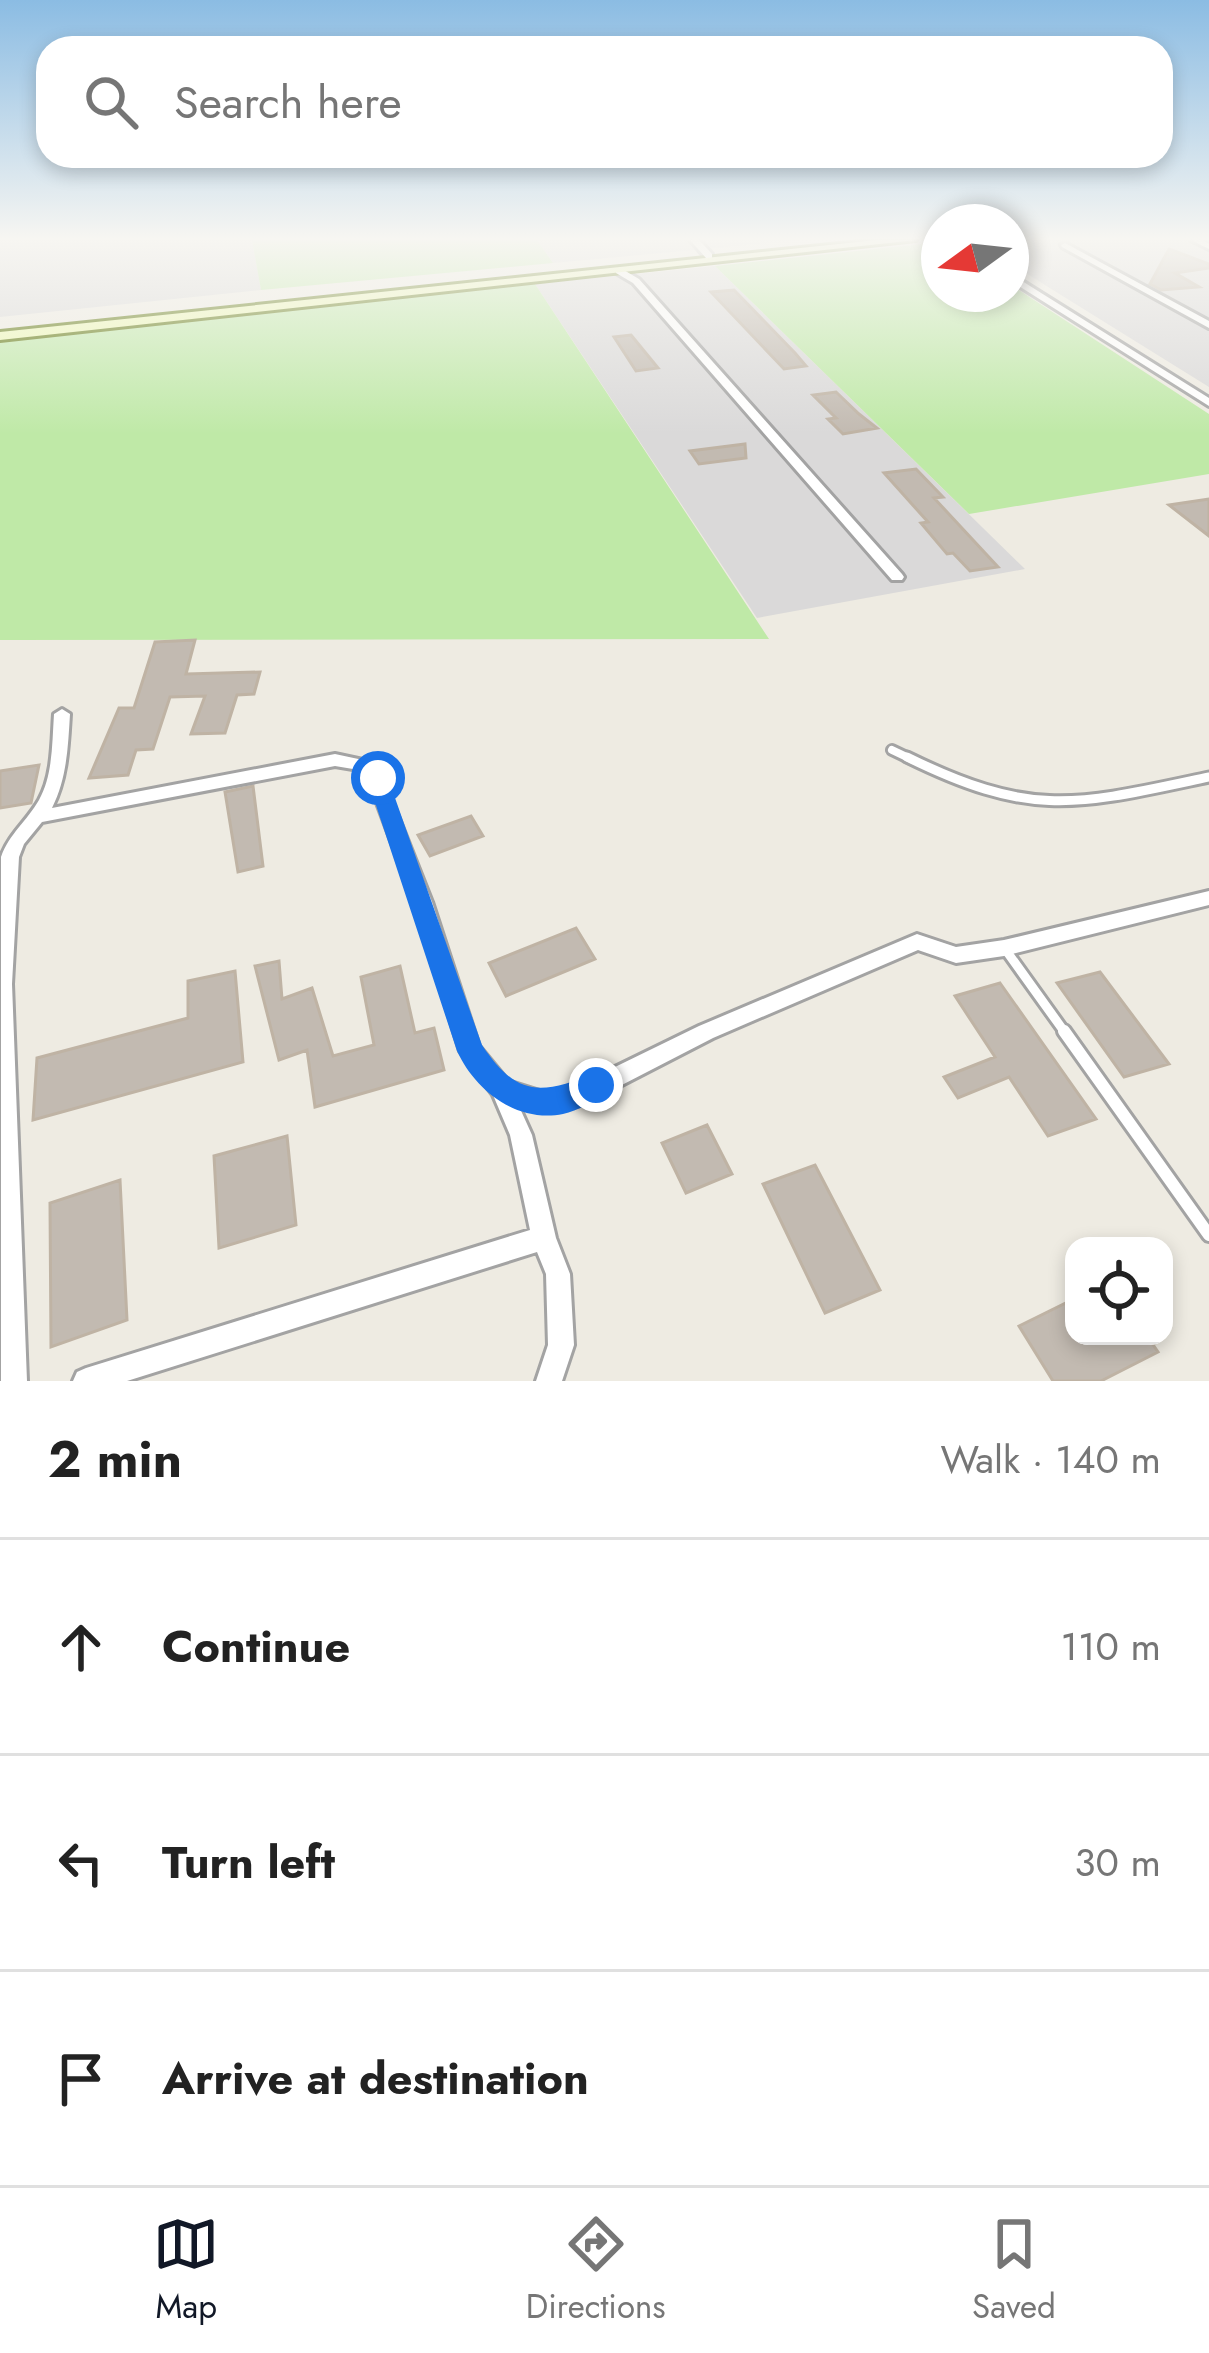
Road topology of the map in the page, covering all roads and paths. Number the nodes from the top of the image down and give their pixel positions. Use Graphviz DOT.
graph roads {
  1 [pos="245,304"];
  2 [pos="269,304"];
  3 [pos="662,304"];
  4 [pos="1054,304"];
  5 [pos="1171,304"];
  6 [pos="1209,326"];
  7 [pos="2,330"];
  8 [pos="1209,403"];
  9 [pos="898,577"];
  10 [pos="62,714"];
  11 [pos="892,750"];
  12 [pos="1209,777"];
  13 [pos="36,817"];
  14 [pos="1209,898"];
  15 [pos="1004,948"];
  16 [pos="501,1089"];
  17 [pos="543,1102"];
  18 [pos="521,1135"];
  19 [pos="1209,1235"];
  20 [pos="544,1238"];
  21 [pos="14,1381"];
  22 [pos="86,1381"];
  23 [pos="548,1381"];
  1 -- 7 [label="street"];
  2 -- 7 [label="street"];
  3 -- 9 [label="street"];
  4 -- 8 [label="street"];
  5 -- 6 [label="street"];
  10 -- 13 [label="street"];
  11 -- 12 [label="lane"];
  13 -- 16 [label="street"];
  13 -- 21 [label="street"];
  14 -- 15 [label="street"];
  15 -- 17 [label="street"];
  15 -- 19 [label="lane"];
  16 -- 17 [label="street"];
  16 -- 18 [label="street"];
  17 -- 18 [label="street"];
  18 -- 20 [label="street"];
  20 -- 22 [label="street"];
  20 -- 23 [label="street"];
}
